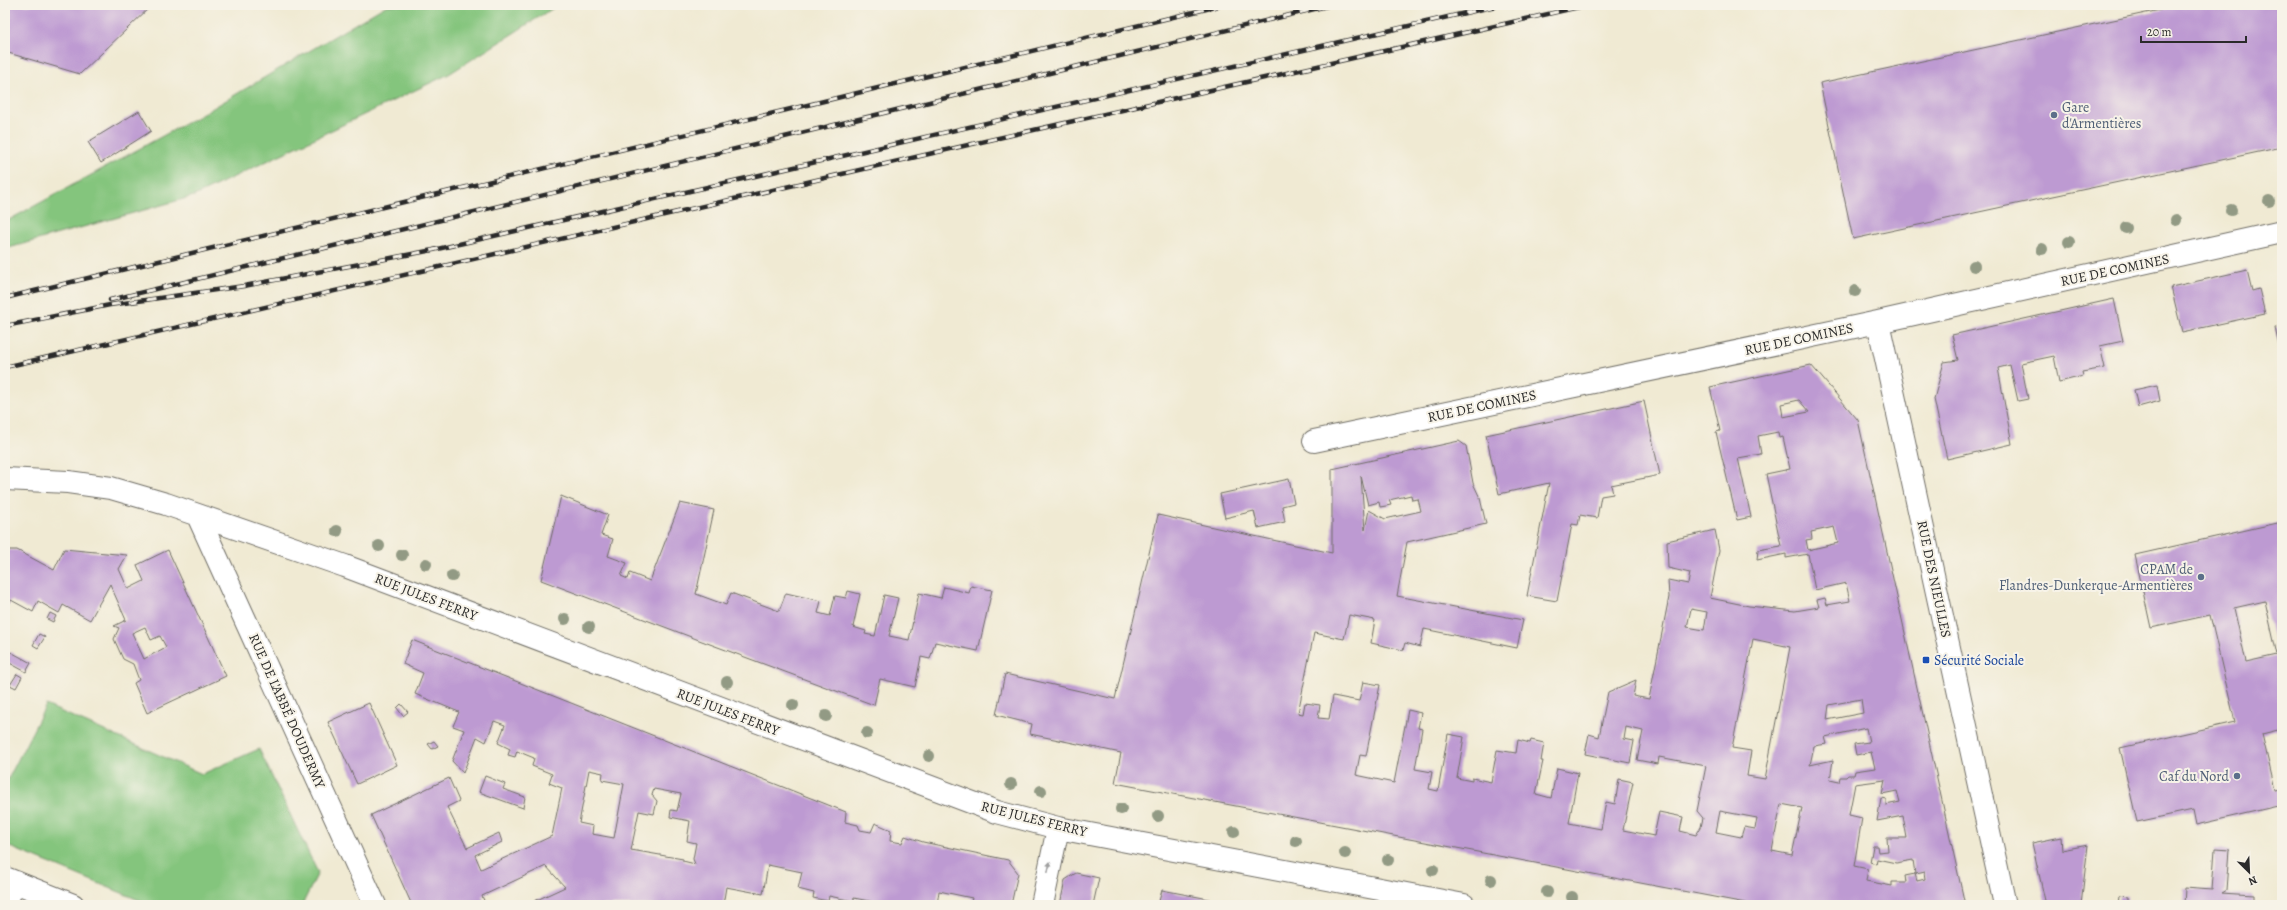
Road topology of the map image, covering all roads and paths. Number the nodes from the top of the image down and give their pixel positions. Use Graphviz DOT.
graph roads {
  1 [pos="2282,232"];
  2 [pos="1878,322"];
  3 [pos="1314,441"];
  4 [pos="5,479"];
  5 [pos="198,516"];
  6 [pos="1058,828"];
  7 [pos="10,880"];
  8 [pos="5,902"];
  9 [pos="73,905"];
  10 [pos="375,905"];
  11 [pos="1042,905"];
  12 [pos="1464,905"];
  13 [pos="2005,905"];
  1 -- 2 [label="street, RUE DE COMINES"];
  2 -- 3 [label="street, RUE DE COMINES"];
  2 -- 13 [label="street, RUE DES NIEULLES"];
  4 -- 5 [label="street, RUE JULES FERRY"];
  5 -- 6 [label="street, RUE JULES FERRY"];
  5 -- 10 [label="street, RUE DE L'ABBÉ DOUDERMY"];
  11 -- 6 [label="street, one-way"];
  6 -- 12 [label="street, RUE JULES FERRY"];
  7 -- 8 [label="street"];
  7 -- 9 [label="street"];
}
